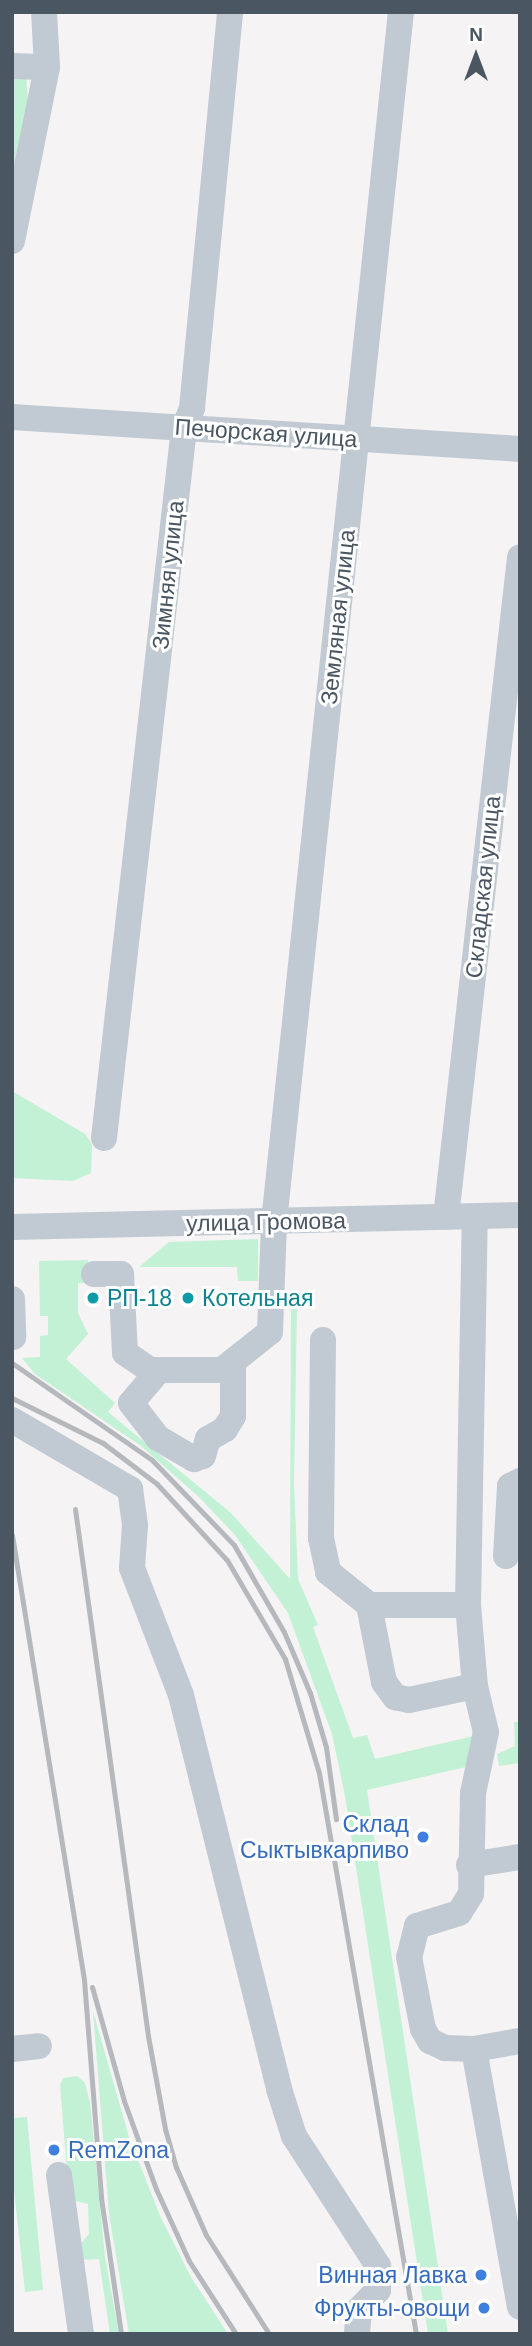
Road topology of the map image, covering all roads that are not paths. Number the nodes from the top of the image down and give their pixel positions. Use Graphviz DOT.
graph roads {
  1 [pos="44,12"];
  2 [pos="230,12"];
  3 [pos="401,12"];
  4 [pos="12,66"];
  5 [pos="47,67"];
  6 [pos="14,224"];
  7 [pos="13,425"];
  8 [pos="184,428"];
  9 [pos="357,439"];
  10 [pos="520,449"];
  11 [pos="520,557"];
  12 [pos="104,1138"];
  13 [pos="520,1215"];
  14 [pos="446,1217"];
  15 [pos="475,1217"];
  16 [pos="274,1222"];
  17 [pos="12,1227"];
  18 [pos="93,1274"];
  19 [pos="12,1299"];
  20 [pos="13,1337"];
  21 [pos="323,1340"];
  22 [pos="233,1362"];
  23 [pos="159,1370"];
  24 [pos="12,1420"];
  25 [pos="520,1481"];
  26 [pos="506,1556"];
  27 [pos="369,1605"];
  28 [pos="468,1605"];
  29 [pos="475,1686"];
  30 [pos="520,1857"];
  31 [pos="469,1865"];
  32 [pos="520,2041"];
  33 [pos="39,2046"];
  34 [pos="12,2049"];
  35 [pos="474,2049"];
  36 [pos="60,2175"];
  37 [pos="520,2307"];
  38 [pos="81,2334"];
  39 [pos="357,2334"];
  1 -- 5 [label="street"];
  2 -- 8 [label="street, Зимняя улица"];
  3 -- 9 [label="street, Земляная улица"];
  4 -- 5 [label="street"];
  5 -- 6 [label="street"];
  7 -- 8 [label="street, Печорская улица"];
  8 -- 9 [label="street, Печорская улица"];
  8 -- 12 [label="street, Зимняя улица"];
  9 -- 10 [label="street, Печорская улица"];
  9 -- 16 [label="street, Земляная улица"];
  11 -- 14 [label="street, Складская улица"];
  13 -- 15 [label="street, улица Громова"];
  14 -- 15 [label="street, улица Громова"];
  14 -- 16 [label="street, улица Громова"];
  15 -- 28 [label="street"];
  16 -- 17 [label="street, улица Громова"];
  16 -- 22 [label="street, Земляная улица"];
  18 -- 23 [label="street"];
  19 -- 20 [label="street"];
  21 -- 27 [label="street"];
  22 -- 23 [label="street"];
  22 -- 23 [label="street"];
  24 -- 39 [label="street"];
  25 -- 26 [label="street"];
  27 -- 28 [label="street"];
  27 -- 29 [label="street"];
  28 -- 29 [label="street"];
  29 -- 31 [label="street"];
  30 -- 31 [label="street"];
  31 -- 35 [label="street"];
  32 -- 35 [label="street"];
  33 -- 34 [label="street"];
  35 -- 37 [label="street"];
  36 -- 38 [label="street"];
}
